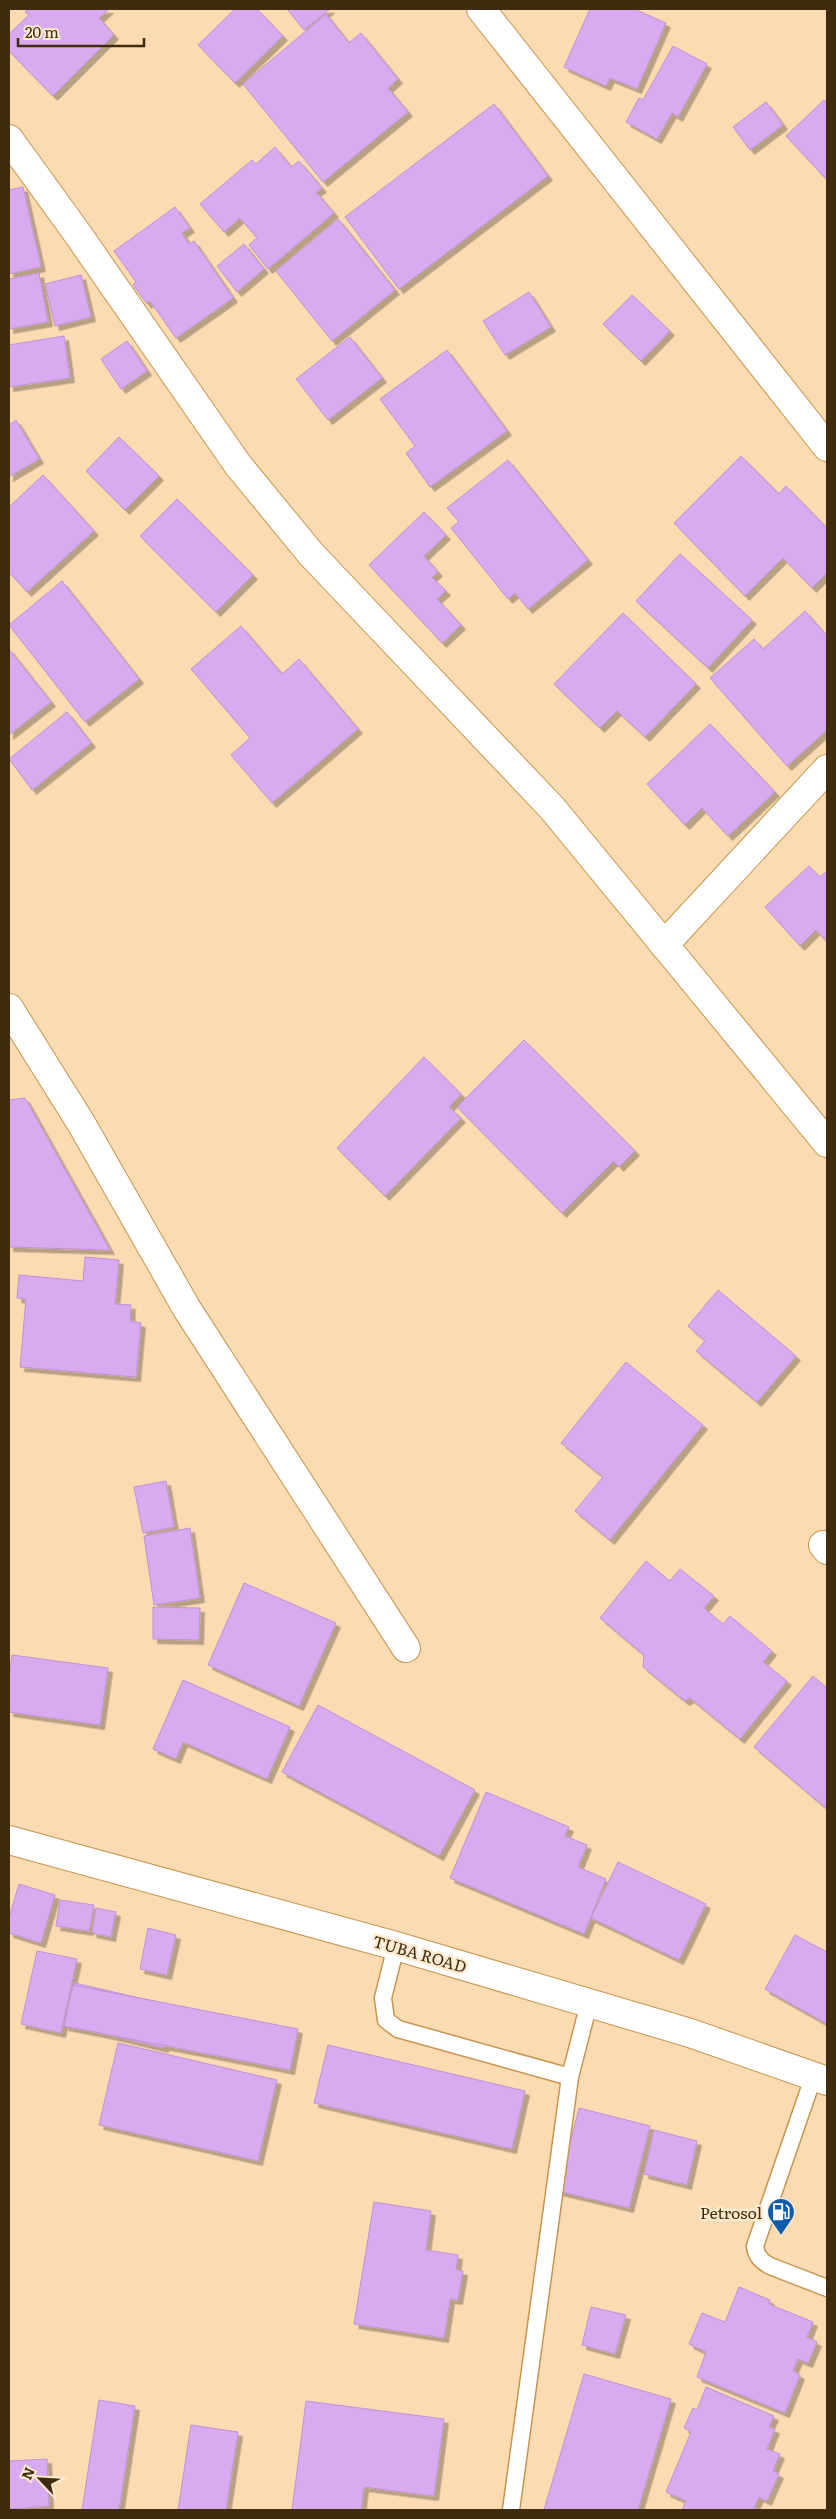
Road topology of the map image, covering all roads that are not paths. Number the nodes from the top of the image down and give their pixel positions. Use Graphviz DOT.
graph roads {
  1 [pos="481,9"];
  2 [pos="9,139"];
  3 [pos="827,446"];
  4 [pos="827,769"];
  5 [pos="664,945"];
  6 [pos="9,1008"];
  7 [pos="827,1144"];
  8 [pos="406,1648"];
  9 [pos="9,1840"];
  10 [pos="396,1946"];
  11 [pos="589,2003"];
  12 [pos="570,2077"];
  13 [pos="821,2078"];
  14 [pos="827,2288"];
  15 [pos="510,2510"];
  1 -- 3 [label="street"];
  2 -- 5 [label="street"];
  4 -- 5 [label="street"];
  5 -- 7 [label="street"];
  6 -- 8 [label="street"];
  9 -- 10 [label="street, TUBA ROAD"];
  10 -- 11 [label="street, TUBA ROAD"];
  10 -- 12 [label="lane"];
  11 -- 12 [label="lane"];
  11 -- 13 [label="street, TUBA ROAD"];
  12 -- 15 [label="lane"];
  13 -- 14 [label="lane"];
}
